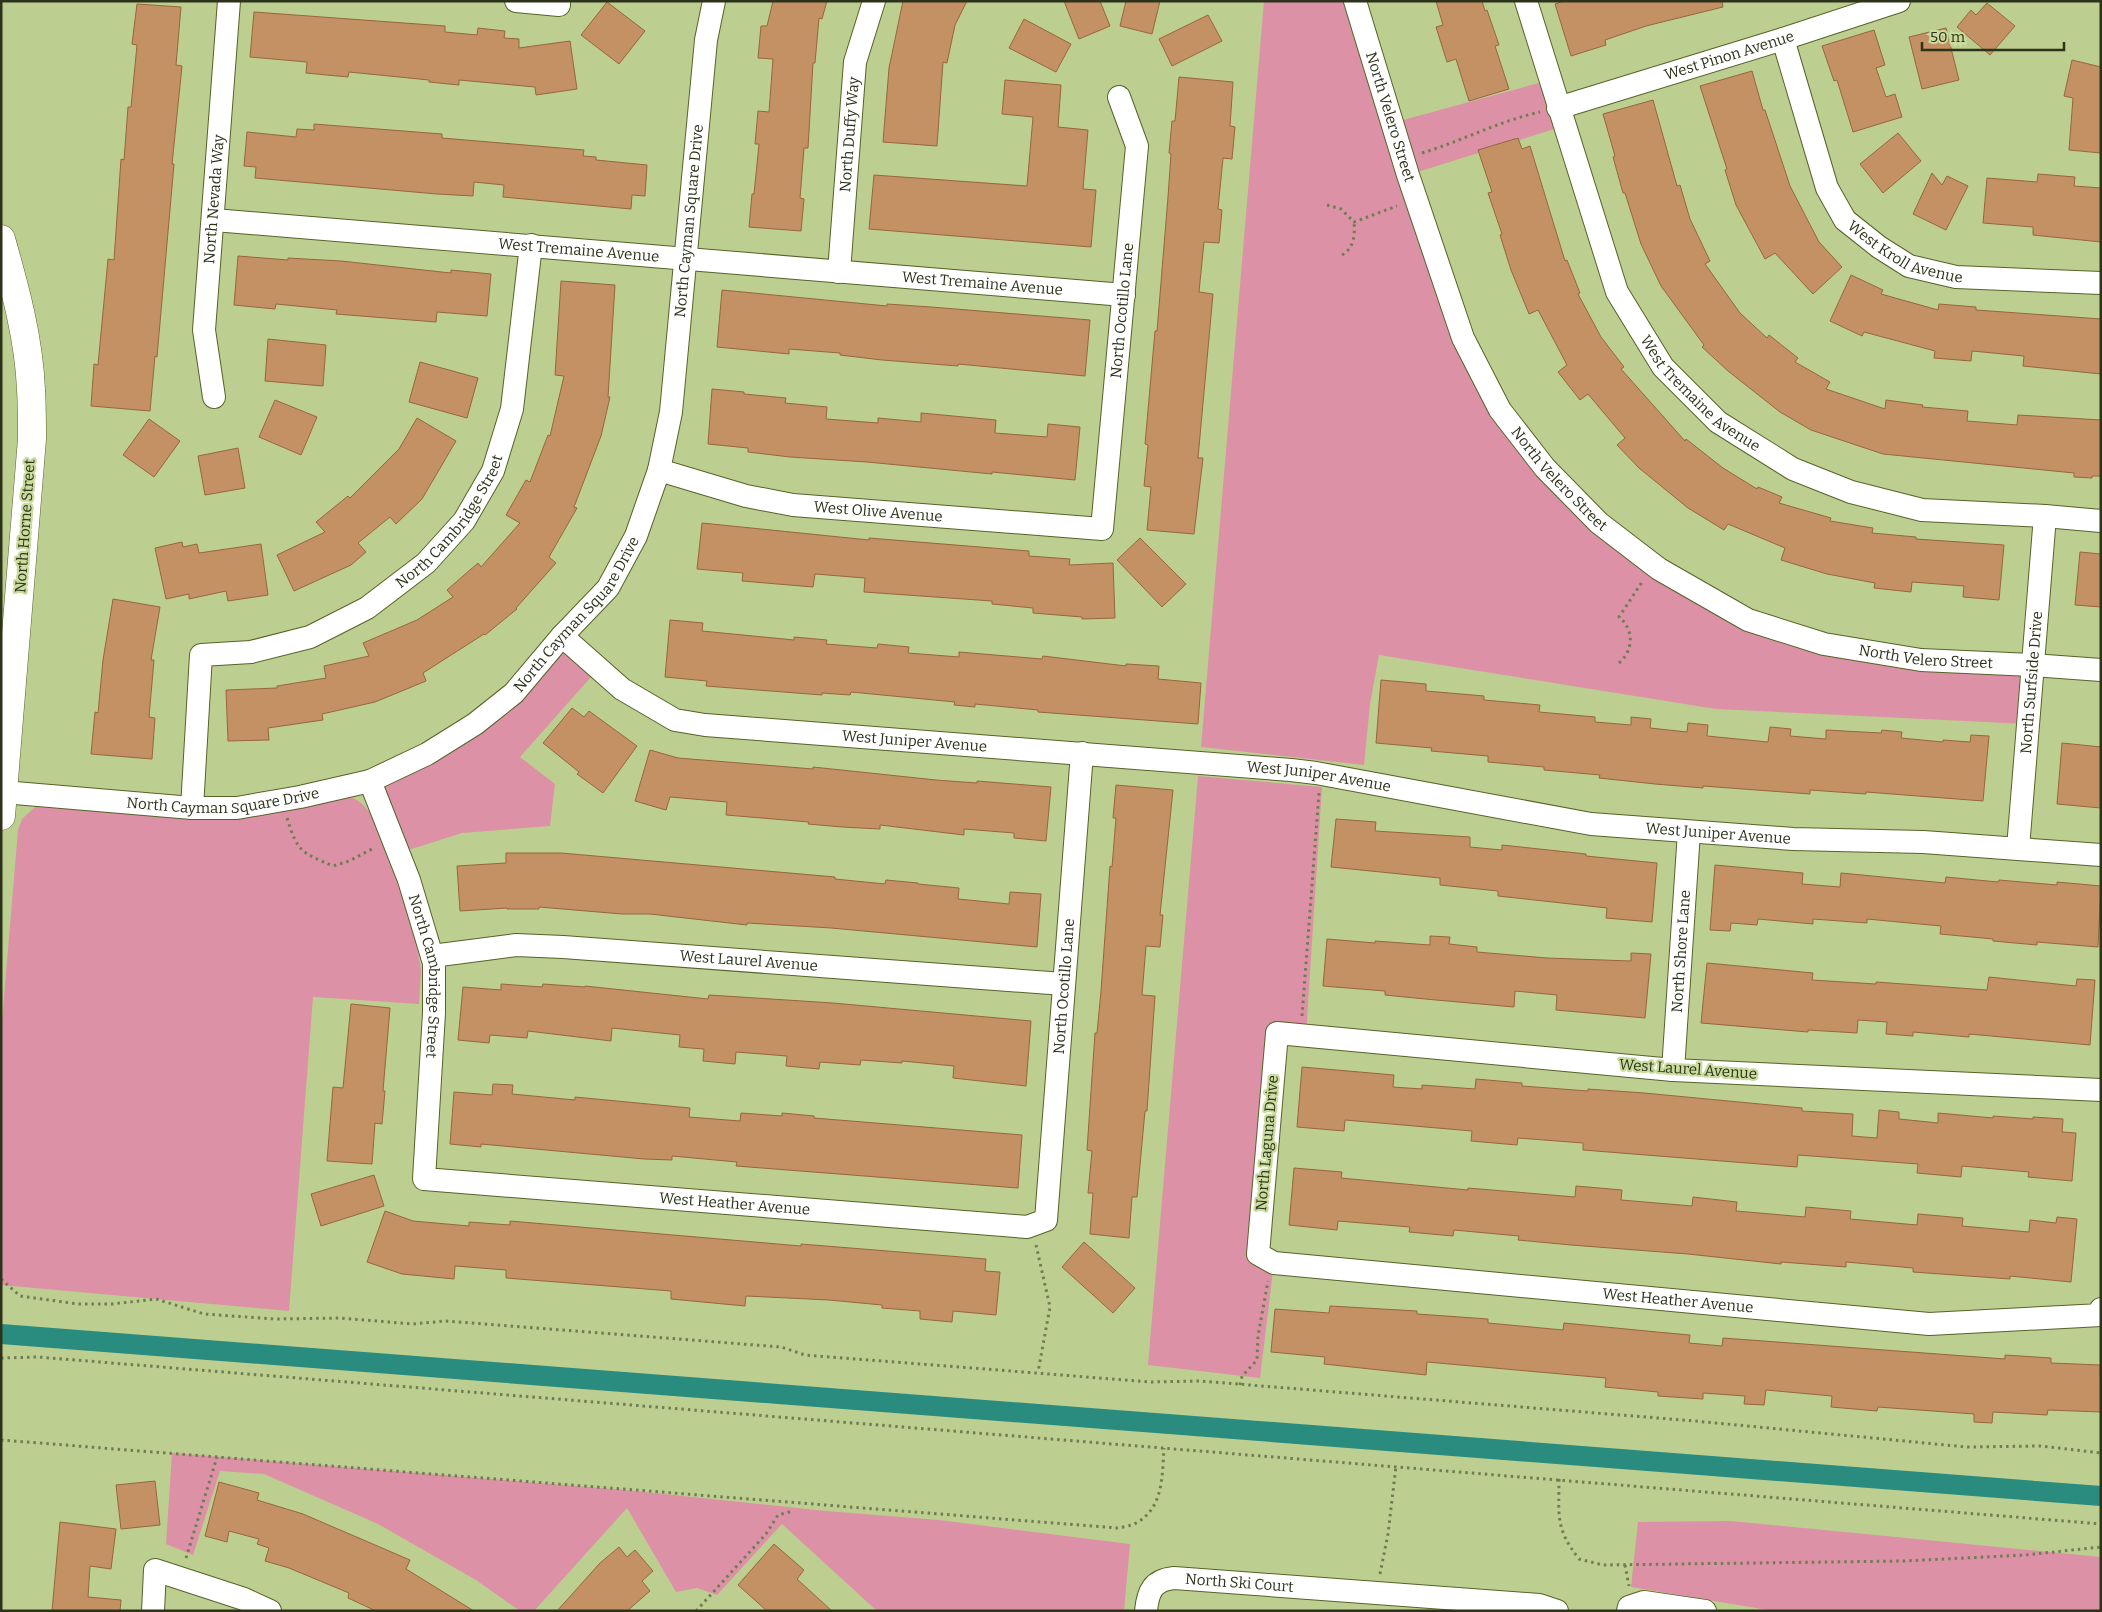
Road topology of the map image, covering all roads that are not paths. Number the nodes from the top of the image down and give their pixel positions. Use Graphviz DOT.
graph roads {
  1 [pos="229,1"];
  2 [pos="516,1"];
  3 [pos="714,1"];
  4 [pos="874,1"];
  5 [pos="1355,1"];
  6 [pos="1526,1"];
  7 [pos="1898,1"];
  8 [pos="559,3"];
  9 [pos="1783,39"];
  10 [pos="1119,97"];
  11 [pos="1558,108"];
  12 [pos="214,220"];
  13 [pos="1,239"];
  14 [pos="531,245"];
  15 [pos="687,259"];
  16 [pos="839,272"];
  17 [pos="2101,283"];
  18 [pos="1124,295"];
  19 [pos="214,397"];
  20 [pos="659,470"];
  21 [pos="2045,516"];
  22 [pos="2101,521"];
  23 [pos="1102,529"];
  24 [pos="562,636"];
  25 [pos="2032,664"];
  26 [pos="2101,670"];
  27 [pos="1082,754"];
  28 [pos="370,781"];
  29 [pos="2,804"];
  30 [pos="192,808"];
  31 [pos="1689,832"];
  32 [pos="2018,848"];
  33 [pos="2101,855"];
  34 [pos="432,956"];
  35 [pos="1064,984"];
  36 [pos="1277,1033"];
  37 [pos="1673,1070"];
  38 [pos="2101,1090"];
  39 [pos="424,1179"];
  40 [pos="1036,1223"];
  41 [pos="1266,1258"];
  42 [pos="2101,1309"];
  43 [pos="2101,1315"];
  44 [pos="1628,1609"];
  45 [pos="153,1611"];
  46 [pos="270,1611"];
  47 [pos="1146,1611"];
  48 [pos="1557,1611"];
  49 [pos="1705,1611"];
  1 -- 12 [label="street, North Nevada Way"];
  2 -- 8 [label="street"];
  3 -- 15 [label="street, North Cayman Square Drive"];
  4 -- 16 [label="street, North Duffy Way"];
  5 -- 25 [label="street, North Velero Street"];
  6 -- 11 [label="street, West Tremaine Avenue"];
  7 -- 9 [label="street, West Pinon Avenue"];
  9 -- 11 [label="street, West Pinon Avenue"];
  9 -- 17 [label="street, West Kroll Avenue"];
  10 -- 18 [label="street, North Ocotillo Lane"];
  11 -- 21 [label="street, West Tremaine Avenue"];
  12 -- 14 [label="street, West Tremaine Avenue"];
  12 -- 19 [label="street, North Nevada Way"];
  13 -- 29 [label="street, North Horne Street"];
  14 -- 15 [label="street, West Tremaine Avenue"];
  14 -- 30 [label="street, North Cambridge Street"];
  15 -- 16 [label="street, West Tremaine Avenue"];
  15 -- 20 [label="street, North Cayman Square Drive"];
  16 -- 18 [label="street, West Tremaine Avenue"];
  18 -- 23 [label="street, North Ocotillo Lane"];
  20 -- 23 [label="street, West Olive Avenue"];
  20 -- 24 [label="street, North Cayman Square Drive"];
  21 -- 22 [label="street, West Tremaine Avenue"];
  21 -- 25 [label="street, North Surfside Drive"];
  24 -- 27 [label="street, West Juniper Avenue"];
  24 -- 28 [label="street, North Cayman Square Drive"];
  25 -- 26 [label="street, North Velero Street"];
  25 -- 32 [label="street, North Surfside Drive"];
  27 -- 31 [label="street, West Juniper Avenue"];
  27 -- 35 [label="street, North Ocotillo Lane"];
  28 -- 30 [label="street, North Cayman Square Drive"];
  28 -- 34 [label="street, North Cambridge Street"];
  29 -- 30 [label="street, North Cayman Square Drive"];
  31 -- 32 [label="street, West Juniper Avenue"];
  31 -- 37 [label="street, North Shore Lane"];
  32 -- 33 [label="street, West Juniper Avenue"];
  34 -- 35 [label="street, West Laurel Avenue"];
  34 -- 39 [label="street, North Cambridge Street"];
  35 -- 40 [label="street, North Ocotillo Lane"];
  36 -- 37 [label="street, West Laurel Avenue"];
  36 -- 41 [label="street, North Laguna Drive"];
  37 -- 38 [label="street, West Laurel Avenue"];
  39 -- 40 [label="street, West Heather Avenue"];
  41 -- 43 [label="street, West Heather Avenue"];
  42 -- 43 [label="street"];
  44 -- 49 [label="street"];
  45 -- 46 [label="street"];
  47 -- 48 [label="street, North Ski Court"];
}
